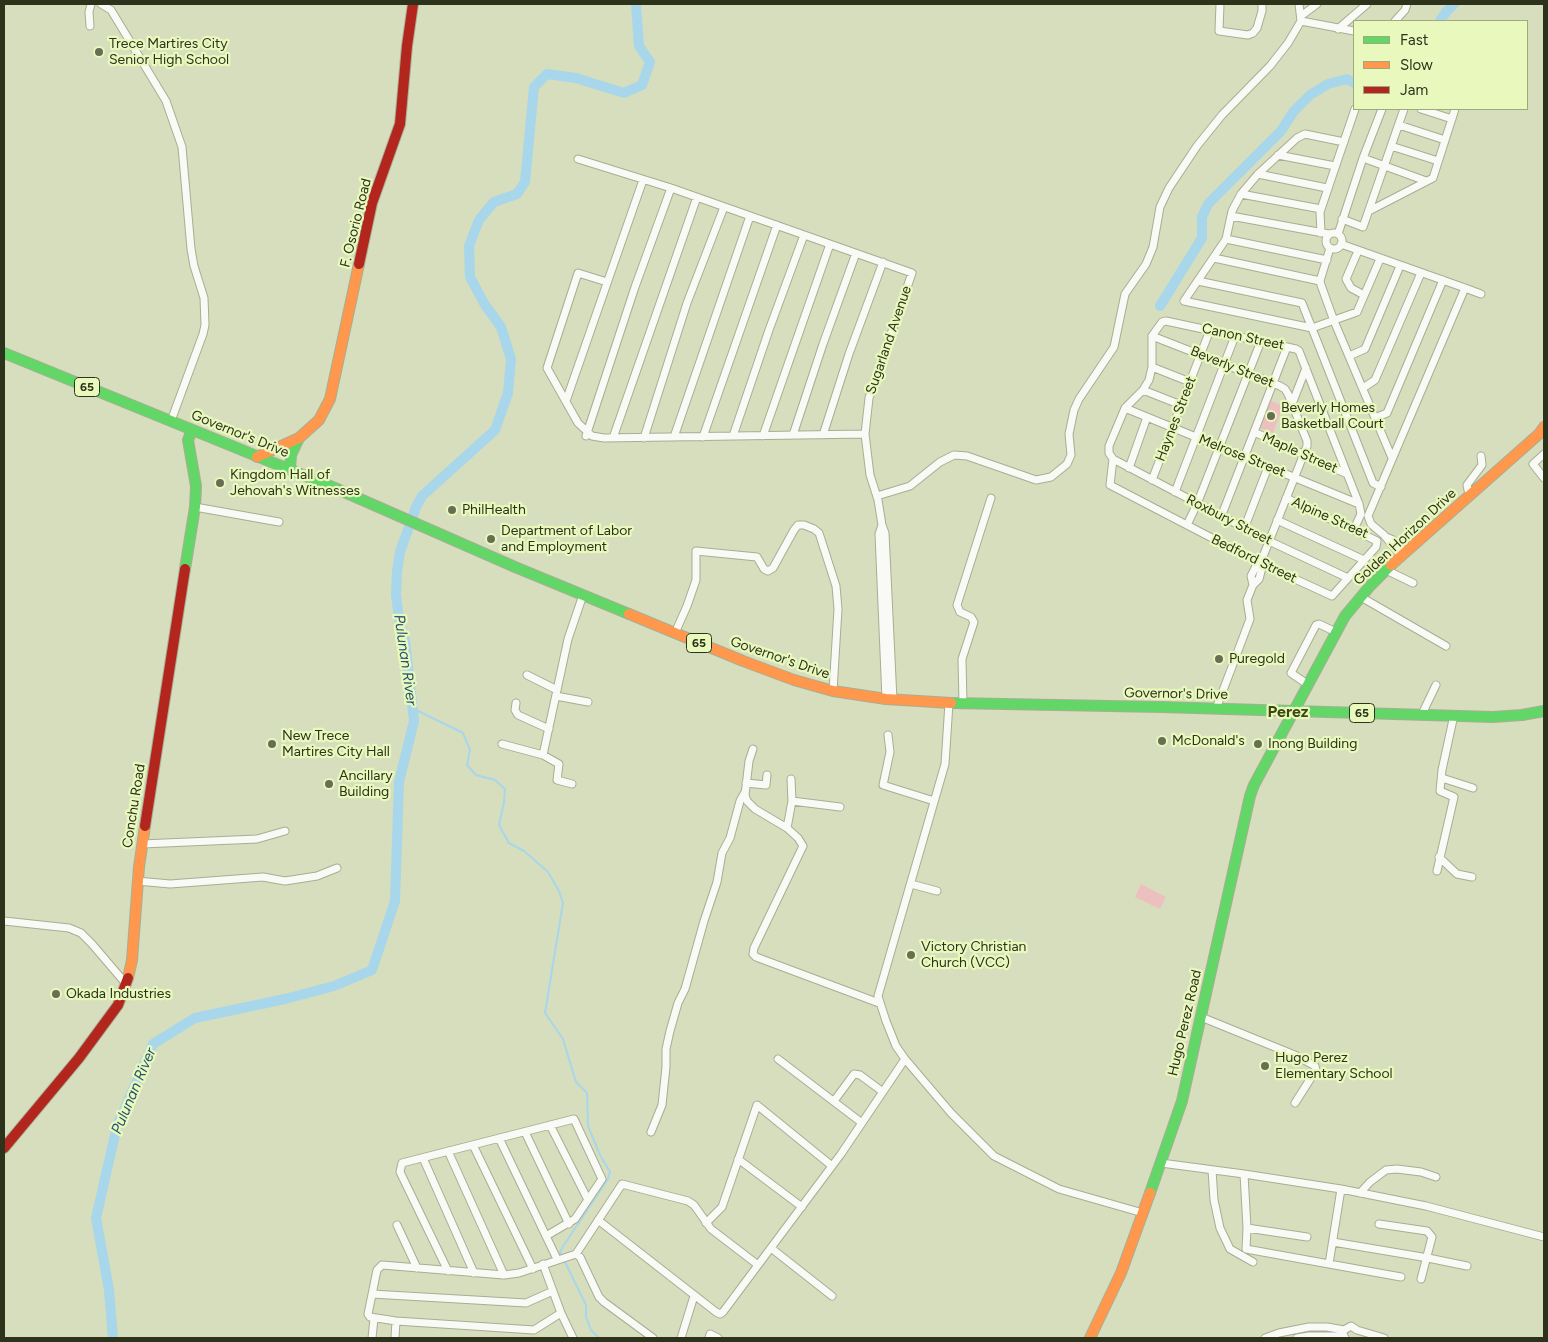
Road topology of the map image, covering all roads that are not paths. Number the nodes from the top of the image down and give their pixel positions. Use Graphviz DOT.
graph roads {
  1 [pos="91,4"];
  2 [pos="101,4"];
  3 [pos="413,4"];
  4 [pos="1220,4"];
  5 [pos="1262,4"];
  6 [pos="1299,4"];
  7 [pos="1317,4"];
  8 [pos="1367,4"];
  9 [pos="1407,4"];
  10 [pos="1301,19"];
  11 [pos="1396,20"];
  12 [pos="90,26"];
  13 [pos="1338,29"];
  14 [pos="1353,31"];
  15 [pos="1356,110"];
  16 [pos="1382,110"];
  17 [pos="1404,110"];
  18 [pos="1424,110"];
  19 [pos="1455,110"];
  20 [pos="1452,118"];
  21 [pos="1399,125"];
  22 [pos="1445,140"];
  23 [pos="1344,142"];
  24 [pos="1392,146"];
  25 [pos="1278,155"];
  26 [pos="1363,158"];
  27 [pos="578,159"];
  28 [pos="1438,161"];
  29 [pos="1335,166"];
  30 [pos="1384,166"];
  31 [pos="1258,174"];
  32 [pos="643,180"];
  33 [pos="1426,181"];
  34 [pos="670,188"];
  35 [pos="1327,188"];
  36 [pos="1241,194"];
  37 [pos="697,197"];
  38 [pos="724,207"];
  39 [pos="1321,209"];
  40 [pos="1369,211"];
  41 [pos="750,216"];
  42 [pos="1231,216"];
  43 [pos="1342,220"];
  44 [pos="777,225"];
  45 [pos="1325,234"];
  46 [pos="1338,234"];
  47 [pos="804,235"];
  48 [pos="1226,238"];
  49 [pos="830,244"];
  50 [pos="1341,244"];
  51 [pos="1330,248"];
  52 [pos="1358,251"];
  53 [pos="856,253"];
  54 [pos="1214,258"];
  55 [pos="1380,259"];
  56 [pos="1327,260"];
  57 [pos="883,262"];
  58 [pos="1400,266"];
  59 [pos="1421,273"];
  60 [pos="1443,280"];
  61 [pos="1198,281"];
  62 [pos="1320,281"];
  63 [pos="607,282"];
  64 [pos="1465,288"];
  65 [pos="1481,294"];
  66 [pos="1364,295"];
  67 [pos="1334,321"];
  68 [pos="1312,328"];
  69 [pos="1210,330"];
  70 [pos="1152,336"];
  71 [pos="1235,336"];
  72 [pos="1260,341"];
  73 [pos="1287,347"];
  74 [pos="4,353"];
  75 [pos="1201,354"];
  76 [pos="1349,356"];
  77 [pos="1224,364"];
  78 [pos="1152,367"];
  79 [pos="1306,368"];
  80 [pos="1248,373"];
  81 [pos="1190,382"];
  82 [pos="1273,383"];
  83 [pos="1363,388"];
  84 [pos="1143,390"];
  85 [pos="566,401"];
  86 [pos="1292,404"];
  87 [pos="1181,405"];
  88 [pos="1125,408"];
  89 [pos="1148,418"];
  90 [pos="1375,418"];
  91 [pos="171,422"];
  92 [pos="1172,428"];
  93 [pos="192,430"];
  94 [pos="1254,432"];
  95 [pos="865,434"];
  96 [pos="1542,434"];
  97 [pos="586,435"];
  98 [pos="823,435"];
  99 [pos="733,436"];
  100 [pos="763,436"];
  101 [pos="793,436"];
  102 [pos="674,437"];
  103 [pos="704,437"];
  104 [pos="299,438"];
  105 [pos="613,438"];
  106 [pos="644,438"];
  107 [pos="1196,438"];
  108 [pos="1220,447"];
  109 [pos="1303,454"];
  110 [pos="1544,454"];
  111 [pos="1481,456"];
  112 [pos="258,457"];
  113 [pos="1244,457"];
  114 [pos="1392,458"];
  115 [pos="1113,459"];
  116 [pos="1268,467"];
  117 [pos="1129,468"];
  118 [pos="290,470"];
  119 [pos="1347,474"];
  120 [pos="1294,478"];
  121 [pos="1544,478"];
  122 [pos="1152,480"];
  123 [pos="1381,487"];
  124 [pos="1175,492"];
  125 [pos="1471,493"];
  126 [pos="877,496"];
  127 [pos="991,498"];
  128 [pos="1286,498"];
  129 [pos="1197,504"];
  130 [pos="1358,504"];
  131 [pos="196,507"];
  132 [pos="1221,516"];
  133 [pos="1277,520"];
  134 [pos="279,522"];
  135 [pos="1187,525"];
  136 [pos="1244,529"];
  137 [pos="1354,529"];
  138 [pos="1375,538"];
  139 [pos="1269,542"];
  140 [pos="1403,554"];
  141 [pos="1364,560"];
  142 [pos="1261,563"];
  143 [pos="1386,570"];
  144 [pos="1348,578"];
  145 [pos="1414,583"];
  146 [pos="583,595"];
  147 [pos="1361,597"];
  148 [pos="1336,632"];
  149 [pos="676,633"];
  150 [pos="1446,646"];
  151 [pos="527,675"];
  152 [pos="1307,684"];
  153 [pos="1436,685"];
  154 [pos="833,690"];
  155 [pos="556,693"];
  156 [pos="890,700"];
  157 [pos="588,702"];
  158 [pos="516,703"];
  159 [pos="949,703"];
  160 [pos="967,704"];
  161 [pos="1216,709"];
  162 [pos="1293,711"];
  163 [pos="1544,711"];
  164 [pos="1422,714"];
  165 [pos="1454,715"];
  166 [pos="549,729"];
  167 [pos="888,735"];
  168 [pos="502,744"];
  169 [pos="754,749"];
  170 [pos="543,755"];
  171 [pos="767,776"];
  172 [pos="1442,778"];
  173 [pos="791,779"];
  174 [pos="746,783"];
  175 [pos="572,784"];
  176 [pos="1473,788"];
  177 [pos="746,792"];
  178 [pos="792,801"];
  179 [pos="934,801"];
  180 [pos="840,807"];
  181 [pos="787,828"];
  182 [pos="284,831"];
  183 [pos="142,844"];
  184 [pos="1440,857"];
  185 [pos="337,868"];
  186 [pos="1437,871"];
  187 [pos="1472,877"];
  188 [pos="138,881"];
  189 [pos="911,884"];
  190 [pos="937,890"];
  191 [pos="4,921"];
  192 [pos="127,985"];
  193 [pos="879,1003"];
  194 [pos="1201,1017"];
  195 [pos="778,1059"];
  196 [pos="904,1060"];
  197 [pos="883,1092"];
  198 [pos="834,1101"];
  199 [pos="1296,1103"];
  200 [pos="862,1123"];
  201 [pos="550,1125"];
  202 [pos="525,1132"];
  203 [pos="651,1132"];
  204 [pos="499,1138"];
  205 [pos="473,1145"];
  206 [pos="4,1148"];
  207 [pos="448,1151"];
  208 [pos="423,1158"];
  209 [pos="738,1159"];
  210 [pos="1161,1163"];
  211 [pos="832,1166"];
  212 [pos="1212,1170"];
  213 [pos="1244,1174"];
  214 [pos="1436,1177"];
  215 [pos="1341,1189"];
  216 [pos="1360,1193"];
  217 [pos="588,1200"];
  218 [pos="802,1207"];
  219 [pos="1143,1213"];
  220 [pos="598,1220"];
  221 [pos="706,1223"];
  222 [pos="569,1224"];
  223 [pos="1379,1224"];
  224 [pos="397,1225"];
  225 [pos="1247,1228"];
  226 [pos="546,1236"];
  227 [pos="1306,1237"];
  228 [pos="1544,1237"];
  229 [pos="1333,1242"];
  230 [pos="771,1248"];
  231 [pos="572,1255"];
  232 [pos="1428,1258"];
  233 [pos="558,1259"];
  234 [pos="1253,1262"];
  235 [pos="543,1264"];
  236 [pos="1329,1264"];
  237 [pos="758,1265"];
  238 [pos="1467,1266"];
  239 [pos="417,1268"];
  240 [pos="533,1269"];
  241 [pos="448,1271"];
  242 [pos="474,1272"];
  243 [pos="504,1275"];
  244 [pos="1401,1277"];
  245 [pos="1421,1279"];
  246 [pos="553,1291"];
  247 [pos="372,1294"];
  248 [pos="694,1296"];
  249 [pos="832,1296"];
  250 [pos="561,1313"];
  251 [pos="374,1318"];
  252 [pos="396,1321"];
  253 [pos="1357,1330"];
  254 [pos="1344,1335"];
  255 [pos="572,1336"];
  256 [pos="372,1338"];
  257 [pos="395,1338"];
  258 [pos="563,1338"];
  259 [pos="653,1338"];
  260 [pos="681,1338"];
  261 [pos="708,1338"];
  262 [pos="718,1338"];
  263 [pos="1090,1338"];
  264 [pos="1265,1338"];
  265 [pos="1297,1338"];
  266 [pos="1356,1338"];
  267 [pos="1384,1338"];
  1 -- 12 [label="street"];
  2 -- 91 [label="street"];
  3 -- 104 [label="main road, F. Osorio Road"];
  4 -- 5 [label="street"];
  6 -- 10 [label="street"];
  7 -- 10 [label="street"];
  8 -- 13 [label="street"];
  9 -- 11 [label="street"];
  10 -- 13 [label="street"];
  10 -- 126 [label="street"];
  13 -- 14 [label="street"];
  15 -- 23 [label="street"];
  16 -- 26 [label="street"];
  17 -- 21 [label="street"];
  18 -- 20 [label="street"];
  19 -- 20 [label="street"];
  20 -- 22 [label="street"];
  21 -- 22 [label="street"];
  21 -- 24 [label="street"];
  22 -- 28 [label="street"];
  23 -- 25 [label="street"];
  23 -- 29 [label="street"];
  24 -- 28 [label="street"];
  24 -- 30 [label="street"];
  25 -- 29 [label="street"];
  25 -- 31 [label="street"];
  26 -- 30 [label="street"];
  26 -- 43 [label="street"];
  27 -- 32 [label="street"];
  28 -- 33 [label="street"];
  29 -- 35 [label="street"];
  30 -- 33 [label="street"];
  30 -- 40 [label="street"];
  31 -- 35 [label="street"];
  31 -- 36 [label="street"];
  32 -- 34 [label="street"];
  32 -- 63 [label="street"];
  33 -- 40 [label="street"];
  34 -- 37 [label="street"];
  34 -- 97 [label="street"];
  35 -- 39 [label="street"];
  36 -- 39 [label="street"];
  36 -- 42 [label="street"];
  37 -- 38 [label="street"];
  37 -- 105 [label="street"];
  38 -- 41 [label="street"];
  38 -- 106 [label="street"];
  39 -- 45 [label="street"];
  40 -- 43 [label="street"];
  41 -- 44 [label="street"];
  41 -- 102 [label="street"];
  42 -- 45 [label="street"];
  42 -- 48 [label="street"];
  43 -- 46 [label="street"];
  44 -- 47 [label="street"];
  44 -- 103 [label="street"];
  45 -- 46 [label="street"];
  45 -- 51 [label="street"];
  46 -- 50 [label="street"];
  47 -- 49 [label="street"];
  47 -- 99 [label="street"];
  48 -- 54 [label="street"];
  48 -- 56 [label="street"];
  49 -- 53 [label="street"];
  49 -- 100 [label="street"];
  50 -- 51 [label="street"];
  50 -- 52 [label="street"];
  51 -- 56 [label="street"];
  52 -- 55 [label="street"];
  52 -- 66 [label="street"];
  53 -- 57 [label="street"];
  53 -- 101 [label="street"];
  54 -- 61 [label="street"];
  54 -- 62 [label="street"];
  55 -- 58 [label="street"];
  55 -- 66 [label="street"];
  56 -- 62 [label="street"];
  57 -- 95 [label="street, Sugarland Avenue"];
  57 -- 98 [label="street"];
  58 -- 59 [label="street"];
  58 -- 76 [label="street"];
  59 -- 60 [label="street"];
  59 -- 83 [label="street"];
  60 -- 64 [label="street"];
  60 -- 90 [label="street"];
  61 -- 68 [label="street"];
  61 -- 68 [label="street"];
  62 -- 67 [label="street"];
  63 -- 85 [label="street"];
  63 -- 85 [label="street"];
  64 -- 65 [label="street"];
  64 -- 114 [label="street"];
  66 -- 67 [label="street"];
  67 -- 68 [label="street"];
  67 -- 76 [label="street"];
  68 -- 123 [label="street"];
  69 -- 70 [label="street, Canon Street"];
  69 -- 71 [label="street, Canon Street"];
  69 -- 75 [label="street, Haynes Street"];
  70 -- 75 [label="street, Beverly Street"];
  70 -- 78 [label="street"];
  71 -- 72 [label="street, Canon Street"];
  71 -- 77 [label="street"];
  72 -- 73 [label="street, Canon Street"];
  72 -- 80 [label="street"];
  73 -- 79 [label="street, Canon Street"];
  73 -- 82 [label="street"];
  74 -- 91 [label="main road, Governor's Drive / 65"];
  75 -- 77 [label="street, Beverly Street"];
  75 -- 81 [label="street, Haynes Street"];
  76 -- 83 [label="street"];
  77 -- 80 [label="street, Beverly Street"];
  77 -- 107 [label="street"];
  78 -- 81 [label="street"];
  78 -- 84 [label="street"];
  79 -- 86 [label="street"];
  79 -- 119 [label="street, Canon Street"];
  80 -- 82 [label="street, Beverly Street"];
  80 -- 108 [label="street"];
  81 -- 87 [label="street, Haynes Street"];
  82 -- 86 [label="street, Beverly Street"];
  82 -- 94 [label="street"];
  83 -- 90 [label="street"];
  84 -- 87 [label="street"];
  84 -- 88 [label="street"];
  85 -- 97 [label="street"];
  86 -- 109 [label="street, Beverly Street"];
  87 -- 92 [label="street, Haynes Street"];
  88 -- 89 [label="street, Melrose Street"];
  88 -- 115 [label="street"];
  89 -- 92 [label="street, Melrose Street"];
  89 -- 117 [label="street"];
  90 -- 114 [label="street"];
  91 -- 93 [label="main road, Governor's Drive / 65"];
  92 -- 107 [label="street, Melrose Street"];
  92 -- 122 [label="street, Haynes Street"];
  93 -- 112 [label="main road, Governor's Drive / 65"];
  93 -- 131 [label="main road, Conchu Road"];
  94 -- 109 [label="street, Maple Street"];
  94 -- 113 [label="street"];
  95 -- 98 [label="street"];
  95 -- 126 [label="street, Sugarland Avenue"];
  96 -- 125 [label="main road, Golden Horizon Drive"];
  97 -- 105 [label="street"];
  98 -- 101 [label="street"];
  99 -- 100 [label="street"];
  99 -- 103 [label="street"];
  100 -- 101 [label="street"];
  102 -- 103 [label="street"];
  102 -- 106 [label="street"];
  104 -- 112 [label="main road, F. Osorio Road"];
  104 -- 118 [label="main road, F. Osorio Road"];
  105 -- 106 [label="street"];
  107 -- 108 [label="street, Melrose Street"];
  107 -- 124 [label="street"];
  108 -- 113 [label="street, Melrose Street"];
  108 -- 129 [label="street"];
  109 -- 119 [label="street, Maple Street"];
  109 -- 120 [label="street, Beverly Street"];
  110 -- 121 [label="street"];
  111 -- 125 [label="street"];
  112 -- 118 [label="main road, Governor's Drive / 65"];
  113 -- 116 [label="street, Melrose Street"];
  113 -- 132 [label="street"];
  114 -- 123 [label="street"];
  115 -- 117 [label="street, Roxbury Street"];
  115 -- 135 [label="street, Bedford Street"];
  116 -- 120 [label="street, Melrose Street"];
  116 -- 136 [label="street"];
  117 -- 122 [label="street, Roxbury Street"];
  118 -- 146 [label="main road, Governor's Drive / 65"];
  119 -- 130 [label="street, Canon Street"];
  120 -- 128 [label="street, Beverly Street"];
  120 -- 130 [label="street, Melrose Street"];
  122 -- 124 [label="street, Roxbury Street"];
  123 -- 140 [label="street"];
  124 -- 129 [label="street, Roxbury Street"];
  125 -- 140 [label="main road, Golden Horizon Drive"];
  126 -- 156 [label="street, Sugarland Avenue"];
  127 -- 160 [label="street"];
  128 -- 133 [label="street, Beverly Street"];
  128 -- 137 [label="street, Alpine Street"];
  129 -- 132 [label="street, Roxbury Street"];
  129 -- 135 [label="street"];
  130 -- 137 [label="street, Canon Street"];
  131 -- 134 [label="street"];
  131 -- 183 [label="main road, Conchu Road"];
  132 -- 136 [label="street, Roxbury Street"];
  133 -- 139 [label="street, Beverly Street"];
  133 -- 141 [label="street"];
  135 -- 142 [label="street, Bedford Street"];
  136 -- 139 [label="street, Roxbury Street"];
  137 -- 138 [label="street, Alpine Street"];
  138 -- 141 [label="street, Bedford Street"];
  139 -- 142 [label="street, Beverly Street"];
  139 -- 144 [label="street, Roxbury Street"];
  140 -- 143 [label="main road, Golden Horizon Drive"];
  141 -- 144 [label="street, Bedford Street"];
  142 -- 144 [label="street, Bedford Street"];
  142 -- 161 [label="street, Beverly Street"];
  143 -- 145 [label="street"];
  143 -- 147 [label="main road, Golden Horizon Drive"];
  146 -- 149 [label="main road, Governor's Drive / 65"];
  146 -- 155 [label="street"];
  147 -- 148 [label="main road, Golden Horizon Drive"];
  147 -- 150 [label="street"];
  148 -- 152 [label="main road, Golden Horizon Drive"];
  148 -- 152 [label="street"];
  149 -- 154 [label="main road, Governor's Drive / 65"];
  149 -- 154 [label="street"];
  151 -- 155 [label="street"];
  152 -- 162 [label="main road, Golden Horizon Drive"];
  153 -- 164 [label="street"];
  154 -- 156 [label="main road, Governor's Drive / 65"];
  155 -- 157 [label="street"];
  155 -- 166 [label="street"];
  156 -- 159 [label="main road, Governor's Drive / 65"];
  158 -- 166 [label="street"];
  159 -- 160 [label="main road, Governor's Drive / 65"];
  159 -- 179 [label="street"];
  160 -- 161 [label="main road, Governor's Drive / 65"];
  161 -- 162 [label="main road, Governor's Drive / 65"];
  162 -- 164 [label="main road, Governor's Drive / 65"];
  162 -- 194 [label="main road, Hugo Perez Road"];
  163 -- 165 [label="main road, Governor's Drive / 65"];
  164 -- 165 [label="main road, Governor's Drive / 65"];
  165 -- 172 [label="street"];
  166 -- 170 [label="street"];
  167 -- 179 [label="street"];
  168 -- 170 [label="street"];
  169 -- 174 [label="street"];
  170 -- 175 [label="street"];
  171 -- 174 [label="street"];
  172 -- 176 [label="street"];
  172 -- 184 [label="street"];
  173 -- 178 [label="street"];
  174 -- 177 [label="street"];
  177 -- 181 [label="street"];
  177 -- 203 [label="street"];
  178 -- 180 [label="street"];
  178 -- 181 [label="street"];
  179 -- 189 [label="street"];
  181 -- 193 [label="street"];
  182 -- 183 [label="street"];
  183 -- 188 [label="main road, Conchu Road"];
  184 -- 186 [label="street"];
  184 -- 187 [label="street"];
  185 -- 188 [label="street"];
  188 -- 192 [label="main road, Conchu Road"];
  189 -- 190 [label="street"];
  189 -- 193 [label="street"];
  191 -- 192 [label="street"];
  192 -- 206 [label="main road, Conchu Road"];
  193 -- 196 [label="street"];
  194 -- 199 [label="street"];
  194 -- 210 [label="main road, Hugo Perez Road"];
  195 -- 198 [label="street"];
  196 -- 197 [label="street"];
  196 -- 219 [label="street"];
  197 -- 198 [label="street"];
  197 -- 200 [label="street"];
  198 -- 200 [label="street"];
  200 -- 211 [label="street"];
  201 -- 202 [label="street"];
  201 -- 217 [label="street"];
  201 -- 217 [label="street"];
  202 -- 204 [label="street"];
  202 -- 222 [label="street"];
  204 -- 205 [label="street"];
  204 -- 226 [label="street"];
  205 -- 207 [label="street"];
  205 -- 240 [label="street"];
  207 -- 208 [label="street"];
  207 -- 243 [label="street"];
  208 -- 241 [label="street"];
  208 -- 242 [label="street"];
  209 -- 211 [label="street"];
  209 -- 218 [label="street"];
  209 -- 221 [label="street"];
  210 -- 212 [label="street"];
  210 -- 219 [label="main road, Hugo Perez Road"];
  211 -- 218 [label="street"];
  212 -- 213 [label="street"];
  212 -- 234 [label="street"];
  213 -- 215 [label="street"];
  213 -- 225 [label="street"];
  214 -- 216 [label="street"];
  215 -- 216 [label="street"];
  215 -- 229 [label="street"];
  216 -- 228 [label="street"];
  217 -- 222 [label="street"];
  218 -- 230 [label="street"];
  219 -- 263 [label="main road, Hugo Perez Road"];
  220 -- 221 [label="street"];
  220 -- 231 [label="street"];
  220 -- 248 [label="street"];
  221 -- 237 [label="street"];
  222 -- 226 [label="street"];
  223 -- 232 [label="street"];
  224 -- 239 [label="street"];
  225 -- 227 [label="street"];
  225 -- 236 [label="street"];
  226 -- 233 [label="street"];
  229 -- 232 [label="street"];
  229 -- 236 [label="street"];
  230 -- 237 [label="street"];
  230 -- 249 [label="street"];
  231 -- 233 [label="street"];
  231 -- 259 [label="street"];
  232 -- 238 [label="street"];
  232 -- 245 [label="street"];
  233 -- 235 [label="street"];
  235 -- 240 [label="street"];
  235 -- 246 [label="street"];
  236 -- 244 [label="street"];
  237 -- 248 [label="street"];
  239 -- 241 [label="street"];
  239 -- 247 [label="street"];
  240 -- 243 [label="street"];
  241 -- 242 [label="street"];
  242 -- 243 [label="street"];
  246 -- 247 [label="street"];
  246 -- 250 [label="street"];
  247 -- 251 [label="street"];
  248 -- 260 [label="street"];
  250 -- 252 [label="street"];
  250 -- 255 [label="street"];
  251 -- 252 [label="street"];
  251 -- 256 [label="street"];
  252 -- 257 [label="street"];
  253 -- 254 [label="street"];
  253 -- 266 [label="street"];
  253 -- 267 [label="street"];
  254 -- 264 [label="street"];
  254 -- 265 [label="street"];
  255 -- 258 [label="street"];
  261 -- 262 [label="street"];
}
